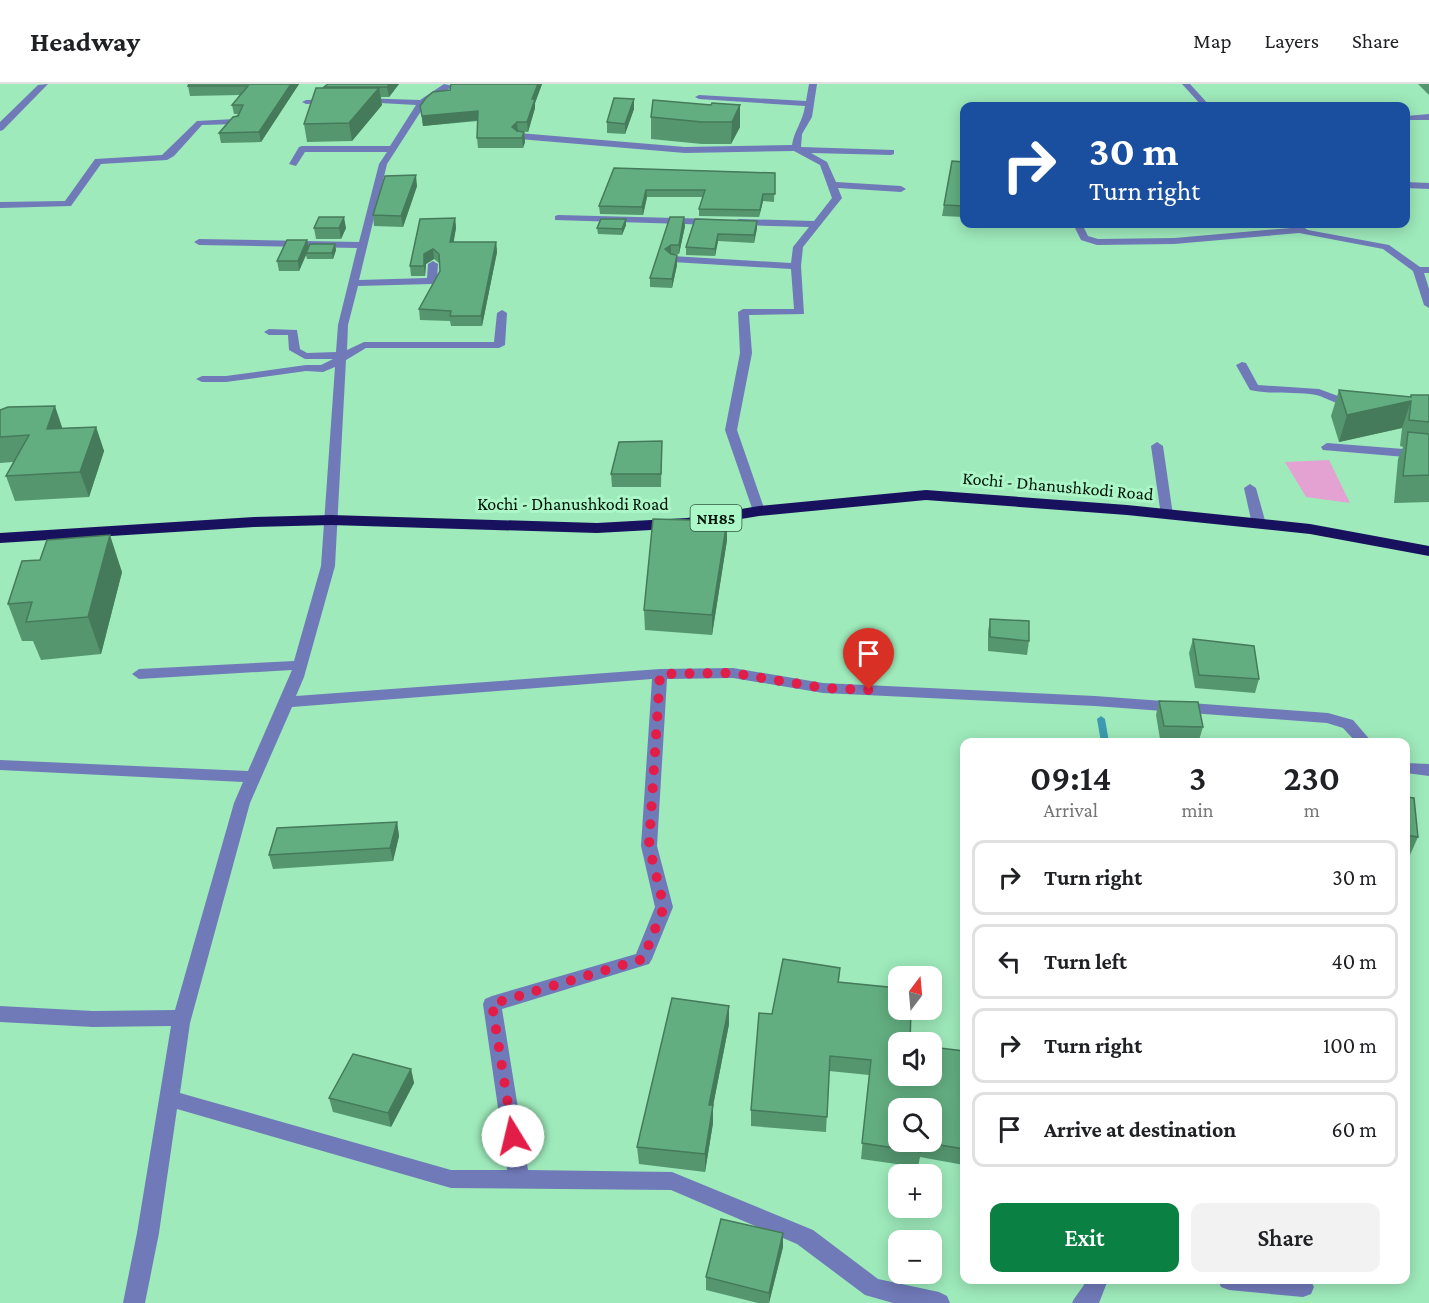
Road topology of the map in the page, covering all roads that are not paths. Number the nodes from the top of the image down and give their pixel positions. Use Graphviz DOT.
graph roads {
  1 [pos="44,84"];
  2 [pos="448,84"];
  3 [pos="813,84"];
  4 [pos="1186,84"];
  5 [pos="699,97"];
  6 [pos="352,100"];
  7 [pos="340,101"];
  8 [pos="306,102"];
  9 [pos="422,102"];
  10 [pos="1202,102"];
  11 [pos="810,104"];
  12 [pos="1429,117"];
  13 [pos="1410,118"];
  14 [pos="235,122"];
  15 [pos="0,128"];
  16 [pos="519,136"];
  17 [pos="392,149"];
  18 [pos="799,150"];
  19 [pos="891,152"];
  20 [pos="293,164"];
  21 [pos="832,185"];
  22 [pos="1410,185"];
  23 [pos="1429,186"];
  24 [pos="901,189"];
  25 [pos="0,205"];
  26 [pos="558,218"];
  27 [pos="721,222"];
  28 [pos="732,222"];
  29 [pos="817,224"];
  30 [pos="1080,228"];
  31 [pos="1288,228"];
  32 [pos="1301,228"];
  33 [pos="199,242"];
  34 [pos="363,245"];
  35 [pos="672,259"];
  36 [pos="433,264"];
  37 [pos="796,266"];
  38 [pos="1423,270"];
  39 [pos="353,283"];
  40 [pos="1428,292"];
  41 [pos="1429,306"];
  42 [pos="502,313"];
  43 [pos="269,332"];
  44 [pos="499,345"];
  45 [pos="505,356"];
  46 [pos="340,357"];
  47 [pos="1242,364"];
  48 [pos="202,379"];
  49 [pos="1365,403"];
  50 [pos="1157,446"];
  51 [pos="1327,447"];
  52 [pos="1429,455"];
  53 [pos="1250,488"];
  54 [pos="759,511"];
  55 [pos="1167,515"];
  56 [pos="331,520"];
  57 [pos="1259,524"];
  58 [pos="0,538"];
  59 [pos="1429,551"];
  60 [pos="299,665"];
  61 [pos="140,674"];
  62 [pos="660,674"];
  63 [pos="286,702"];
  64 [pos="1360,738"];
  65 [pos="0,765"];
  66 [pos="1410,768"];
  67 [pos="1429,770"];
  68 [pos="253,777"];
  69 [pos="0,1014"];
  70 [pos="183,1018"];
  71 [pos="170,1098"];
  72 [pos="519,1180"];
  73 [pos="1096,1284"];
  74 [pos="1271,1284"];
  75 [pos="1303,1287"];
  76 [pos="134,1303"];
  77 [pos="939,1303"];
  78 [pos="1083,1303"];
  1 -- 15 [label="street"];
  2 -- 9 [label="street"];
  3 -- 11 [label="street"];
  4 -- 10 [label="street"];
  5 -- 11 [label="street"];
  6 -- 9 [label="street"];
  7 -- 8 [label="street"];
  9 -- 17 [label="street"];
  11 -- 18 [label="street"];
  12 -- 13 [label="street"];
  14 -- 25 [label="street"];
  16 -- 18 [label="street"];
  17 -- 20 [label="street"];
  17 -- 34 [label="street"];
  18 -- 19 [label="street"];
  18 -- 21 [label="street"];
  21 -- 24 [label="street"];
  21 -- 29 [label="street"];
  22 -- 23 [label="street"];
  26 -- 27 [label="street"];
  28 -- 29 [label="street"];
  29 -- 37 [label="street"];
  30 -- 31 [label="street"];
  32 -- 38 [label="street"];
  33 -- 34 [label="street"];
  34 -- 39 [label="street"];
  35 -- 37 [label="street"];
  36 -- 39 [label="street"];
  37 -- 54 [label="street"];
  38 -- 40 [label="street"];
  39 -- 46 [label="street"];
  40 -- 41 [label="street"];
  42 -- 44 [label="street"];
  43 -- 46 [label="street"];
  44 -- 45 [label="street"];
  44 -- 46 [label="street"];
  46 -- 48 [label="street"];
  46 -- 56 [label="street"];
  47 -- 49 [label="street"];
  50 -- 55 [label="street"];
  51 -- 52 [label="street"];
  53 -- 57 [label="street"];
  54 -- 55 [label="highway, Kochi - Dhanushkodi Road / NH85"];
  54 -- 56 [label="highway, Kochi - Dhanushkodi Road / NH85"];
  55 -- 57 [label="highway, Kochi - Dhanushkodi Road / NH85"];
  56 -- 58 [label="highway, Kochi - Dhanushkodi Road / NH85"];
  56 -- 60 [label="street"];
  57 -- 59 [label="highway, Kochi - Dhanushkodi Road / NH85"];
  60 -- 61 [label="street"];
  60 -- 63 [label="street"];
  62 -- 63 [label="street"];
  62 -- 64 [label="street"];
  62 -- 72 [label="street"];
  63 -- 68 [label="street"];
  65 -- 68 [label="street"];
  66 -- 67 [label="street"];
  68 -- 70 [label="street"];
  69 -- 70 [label="street"];
  70 -- 71 [label="street"];
  71 -- 72 [label="street"];
  71 -- 76 [label="street"];
  72 -- 77 [label="street"];
  73 -- 78 [label="street"];
  74 -- 75 [label="street"];
}
